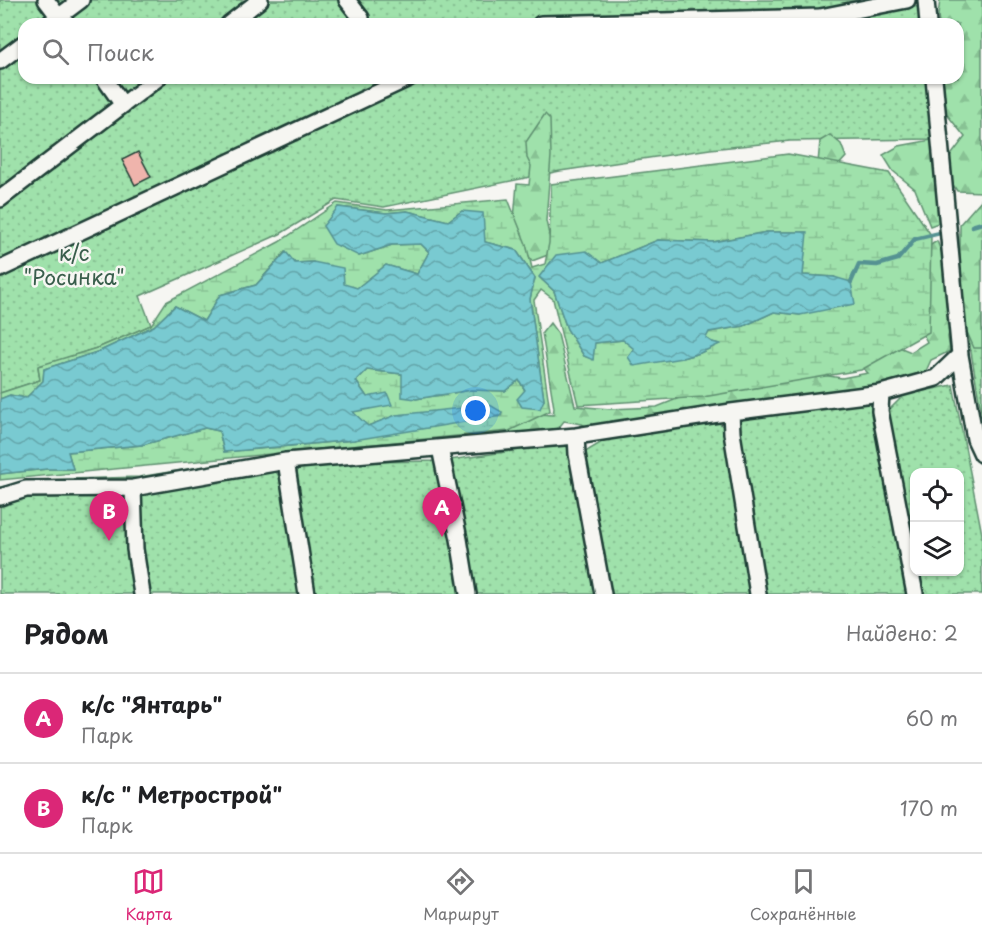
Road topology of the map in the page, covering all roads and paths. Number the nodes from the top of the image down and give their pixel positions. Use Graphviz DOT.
graph roads {
  1 [pos="46,0"];
  2 [pos="81,0"];
  3 [pos="260,0"];
  4 [pos="347,0"];
  5 [pos="906,0"];
  6 [pos="926,0"];
  7 [pos="55,18"];
  8 [pos="61,18"];
  9 [pos="237,18"];
  10 [pos="362,18"];
  11 [pos="774,18"];
  12 [pos="928,18"];
  13 [pos="18,48"];
  14 [pos="0,61"];
  15 [pos="108,84"];
  16 [pos="150,84"];
  17 [pos="396,84"];
  18 [pos="935,84"];
  19 [pos="123,105"];
  20 [pos="0,199"];
  21 [pos="0,269"];
  22 [pos="960,355"];
  23 [pos="880,393"];
  24 [pos="730,412"];
  25 [pos="576,436"];
  26 [pos="440,448"];
  27 [pos="982,454"];
  28 [pos="286,462"];
  29 [pos="133,488"];
  30 [pos="0,496"];
  31 [pos="142,594"];
  32 [pos="307,594"];
  33 [pos="468,594"];
  34 [pos="603,594"];
  35 [pos="758,594"];
  36 [pos="915,594"];
  1 -- 7 [label="street"];
  2 -- 8 [label="street"];
  3 -- 9 [label="street"];
  4 -- 10 [label="street"];
  5 -- 11 [label="street"];
  6 -- 12 [label="street"];
  13 -- 14 [label="street"];
  15 -- 19 [label="street"];
  16 -- 19 [label="street"];
  17 -- 21 [label="street"];
  18 -- 22 [label="street"];
  19 -- 20 [label="street"];
  22 -- 23 [label="street"];
  22 -- 27 [label="street"];
  23 -- 24 [label="street"];
  23 -- 36 [label="street"];
  24 -- 25 [label="street"];
  24 -- 35 [label="street"];
  25 -- 26 [label="street"];
  25 -- 34 [label="street"];
  26 -- 28 [label="street"];
  26 -- 33 [label="street"];
  28 -- 29 [label="street"];
  28 -- 32 [label="street"];
  29 -- 30 [label="street"];
  29 -- 31 [label="street"];
}
